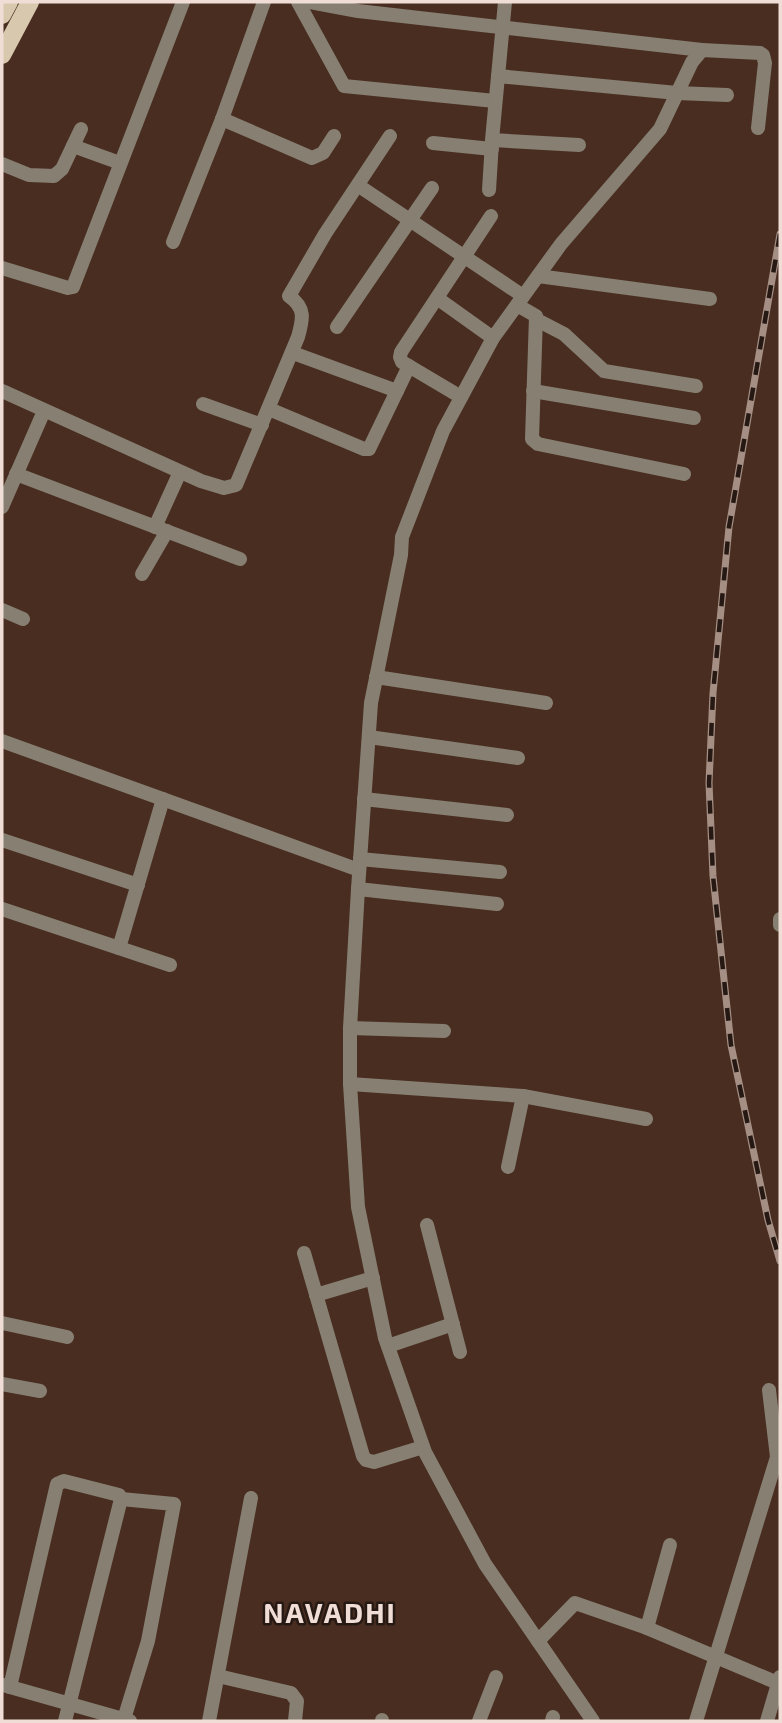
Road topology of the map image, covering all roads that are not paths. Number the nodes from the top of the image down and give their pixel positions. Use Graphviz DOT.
graph roads {
  1 [pos="183,2"];
  2 [pos="264,2"];
  3 [pos="298,2"];
  4 [pos="310,2"];
  5 [pos="505,2"];
  6 [pos="4,8"];
  7 [pos="27,8"];
  8 [pos="503,27"];
  9 [pos="702,50"];
  10 [pos="2,55"];
  11 [pos="498,76"];
  12 [pos="677,93"];
  13 [pos="727,95"];
  14 [pos="495,101"];
  15 [pos="222,119"];
  16 [pos="758,128"];
  17 [pos="81,129"];
  18 [pos="334,136"];
  19 [pos="390,136"];
  20 [pos="433,143"];
  21 [pos="492,144"];
  22 [pos="579,145"];
  23 [pos="73,146"];
  24 [pos="120,163"];
  25 [pos="2,164"];
  26 [pos="359,186"];
  27 [pos="432,188"];
  28 [pos="489,190"];
  29 [pos="491,216"];
  30 [pos="410,220"];
  31 [pos="173,242"];
  32 [pos="464,257"];
  33 [pos="2,268"];
  34 [pos="538,276"];
  35 [pos="437,298"];
  36 [pos="710,299"];
  37 [pos="520,300"];
  38 [pos="537,320"];
  39 [pos="337,327"];
  40 [pos="493,338"];
  41 [pos="293,353"];
  42 [pos="409,366"];
  43 [pos="696,386"];
  44 [pos="2,391"];
  45 [pos="397,391"];
  46 [pos="533,391"];
  47 [pos="461,397"];
  48 [pos="203,404"];
  49 [pos="269,410"];
  50 [pos="44,411"];
  51 [pos="694,418"];
  52 [pos="262,425"];
  53 [pos="180,471"];
  54 [pos="16,474"];
  55 [pos="684,474"];
  56 [pos="2,507"];
  57 [pos="161,529"];
  58 [pos="240,559"];
  59 [pos="142,574"];
  60 [pos="2,610"];
  61 [pos="23,619"];
  62 [pos="376,677"];
  63 [pos="545,703"];
  64 [pos="369,737"];
  65 [pos="2,741"];
  66 [pos="518,758"];
  67 [pos="163,799"];
  68 [pos="364,799"];
  69 [pos="507,815"];
  70 [pos="2,840"];
  71 [pos="360,864"];
  72 [pos="500,872"];
  73 [pos="138,885"];
  74 [pos="358,889"];
  75 [pos="497,904"];
  76 [pos="2,909"];
  77 [pos="780,919"];
  78 [pos="780,925"];
  79 [pos="119,948"];
  80 [pos="170,965"];
  81 [pos="350,1028"];
  82 [pos="444,1031"];
  83 [pos="350,1084"];
  84 [pos="523,1096"];
  85 [pos="646,1119"];
  86 [pos="509,1167"];
  87 [pos="427,1225"];
  88 [pos="304,1253"];
  89 [pos="373,1278"];
  90 [pos="316,1295"];
  91 [pos="2,1324"];
  92 [pos="453,1324"];
  93 [pos="67,1337"];
  94 [pos="388,1346"];
  95 [pos="460,1352"];
  96 [pos="2,1384"];
  97 [pos="769,1390"];
  98 [pos="40,1391"];
  99 [pos="423,1447"];
  100 [pos="251,1498"];
  101 [pos="121,1499"];
  102 [pos="670,1545"];
  103 [pos="647,1629"];
  104 [pos="538,1641"];
  105 [pos="715,1659"];
  106 [pos="218,1676"];
  107 [pos="496,1677"];
  108 [pos="779,1681"];
  109 [pos="6,1686"];
  110 [pos="70,1704"];
  111 [pos="127,1720"];
  112 [pos="65,1721"];
  113 [pos="209,1721"];
  114 [pos="295,1721"];
  115 [pos="479,1721"];
  116 [pos="593,1721"];
  117 [pos="696,1721"];
  118 [pos="767,1721"];
  1 -- 24 [label="street"];
  2 -- 15 [label="street"];
  3 -- 14 [label="street"];
  4 -- 8 [label="street"];
  5 -- 8 [label="street"];
  6 -- 7 [label="street"];
  7 -- 10 [label="main road"];
  8 -- 9 [label="street"];
  8 -- 11 [label="street"];
  9 -- 12 [label="street"];
  9 -- 16 [label="street"];
  11 -- 12 [label="street"];
  11 -- 14 [label="street"];
  12 -- 13 [label="street"];
  12 -- 34 [label="street"];
  14 -- 21 [label="street"];
  15 -- 18 [label="street"];
  15 -- 31 [label="street"];
  17 -- 23 [label="street"];
  19 -- 26 [label="street"];
  20 -- 21 [label="street"];
  21 -- 22 [label="street"];
  21 -- 28 [label="street"];
  23 -- 24 [label="street"];
  23 -- 25 [label="street"];
  24 -- 33 [label="street"];
  26 -- 30 [label="street"];
  26 -- 41 [label="street"];
  27 -- 30 [label="street"];
  29 -- 32 [label="street"];
  30 -- 32 [label="street"];
  30 -- 39 [label="street"];
  32 -- 35 [label="street"];
  32 -- 37 [label="street"];
  34 -- 36 [label="street"];
  34 -- 37 [label="street"];
  35 -- 40 [label="street"];
  35 -- 42 [label="street"];
  37 -- 38 [label="street"];
  37 -- 40 [label="street"];
  38 -- 43 [label="street"];
  38 -- 46 [label="street"];
  40 -- 47 [label="street"];
  41 -- 45 [label="street"];
  41 -- 49 [label="street"];
  42 -- 45 [label="street"];
  42 -- 47 [label="street"];
  44 -- 50 [label="street"];
  45 -- 49 [label="street"];
  46 -- 51 [label="street"];
  46 -- 55 [label="street"];
  47 -- 62 [label="street"];
  48 -- 52 [label="street"];
  49 -- 52 [label="street"];
  50 -- 53 [label="street"];
  50 -- 54 [label="street"];
  52 -- 53 [label="street"];
  53 -- 57 [label="street"];
  54 -- 56 [label="street"];
  54 -- 57 [label="street"];
  57 -- 58 [label="street"];
  57 -- 59 [label="street"];
  60 -- 61 [label="street"];
  62 -- 63 [label="street"];
  62 -- 64 [label="street"];
  64 -- 66 [label="street"];
  64 -- 68 [label="street"];
  65 -- 67 [label="street"];
  67 -- 71 [label="street"];
  67 -- 73 [label="street"];
  68 -- 69 [label="street"];
  68 -- 71 [label="street"];
  70 -- 73 [label="street"];
  71 -- 72 [label="street"];
  71 -- 74 [label="street"];
  73 -- 79 [label="street"];
  74 -- 75 [label="street"];
  74 -- 81 [label="street"];
  76 -- 79 [label="street"];
  77 -- 78 [label="street"];
  79 -- 80 [label="street"];
  81 -- 82 [label="street"];
  81 -- 83 [label="street"];
  83 -- 84 [label="street"];
  83 -- 89 [label="street"];
  84 -- 85 [label="street"];
  84 -- 86 [label="street"];
  87 -- 92 [label="street"];
  88 -- 90 [label="street"];
  89 -- 90 [label="street"];
  89 -- 94 [label="street"];
  90 -- 99 [label="street"];
  91 -- 93 [label="street"];
  92 -- 94 [label="street"];
  92 -- 95 [label="street"];
  94 -- 99 [label="street"];
  96 -- 98 [label="street"];
  97 -- 105 [label="street"];
  99 -- 104 [label="street"];
  100 -- 106 [label="street"];
  101 -- 109 [label="street"];
  101 -- 110 [label="street"];
  101 -- 111 [label="street"];
  102 -- 103 [label="street"];
  103 -- 104 [label="street"];
  103 -- 105 [label="street"];
  104 -- 116 [label="street"];
  105 -- 108 [label="street"];
  105 -- 117 [label="street"];
  106 -- 113 [label="street"];
  106 -- 114 [label="street"];
  107 -- 115 [label="street"];
  108 -- 118 [label="street"];
  109 -- 110 [label="street"];
  110 -- 111 [label="street"];
  110 -- 112 [label="street"];
}
